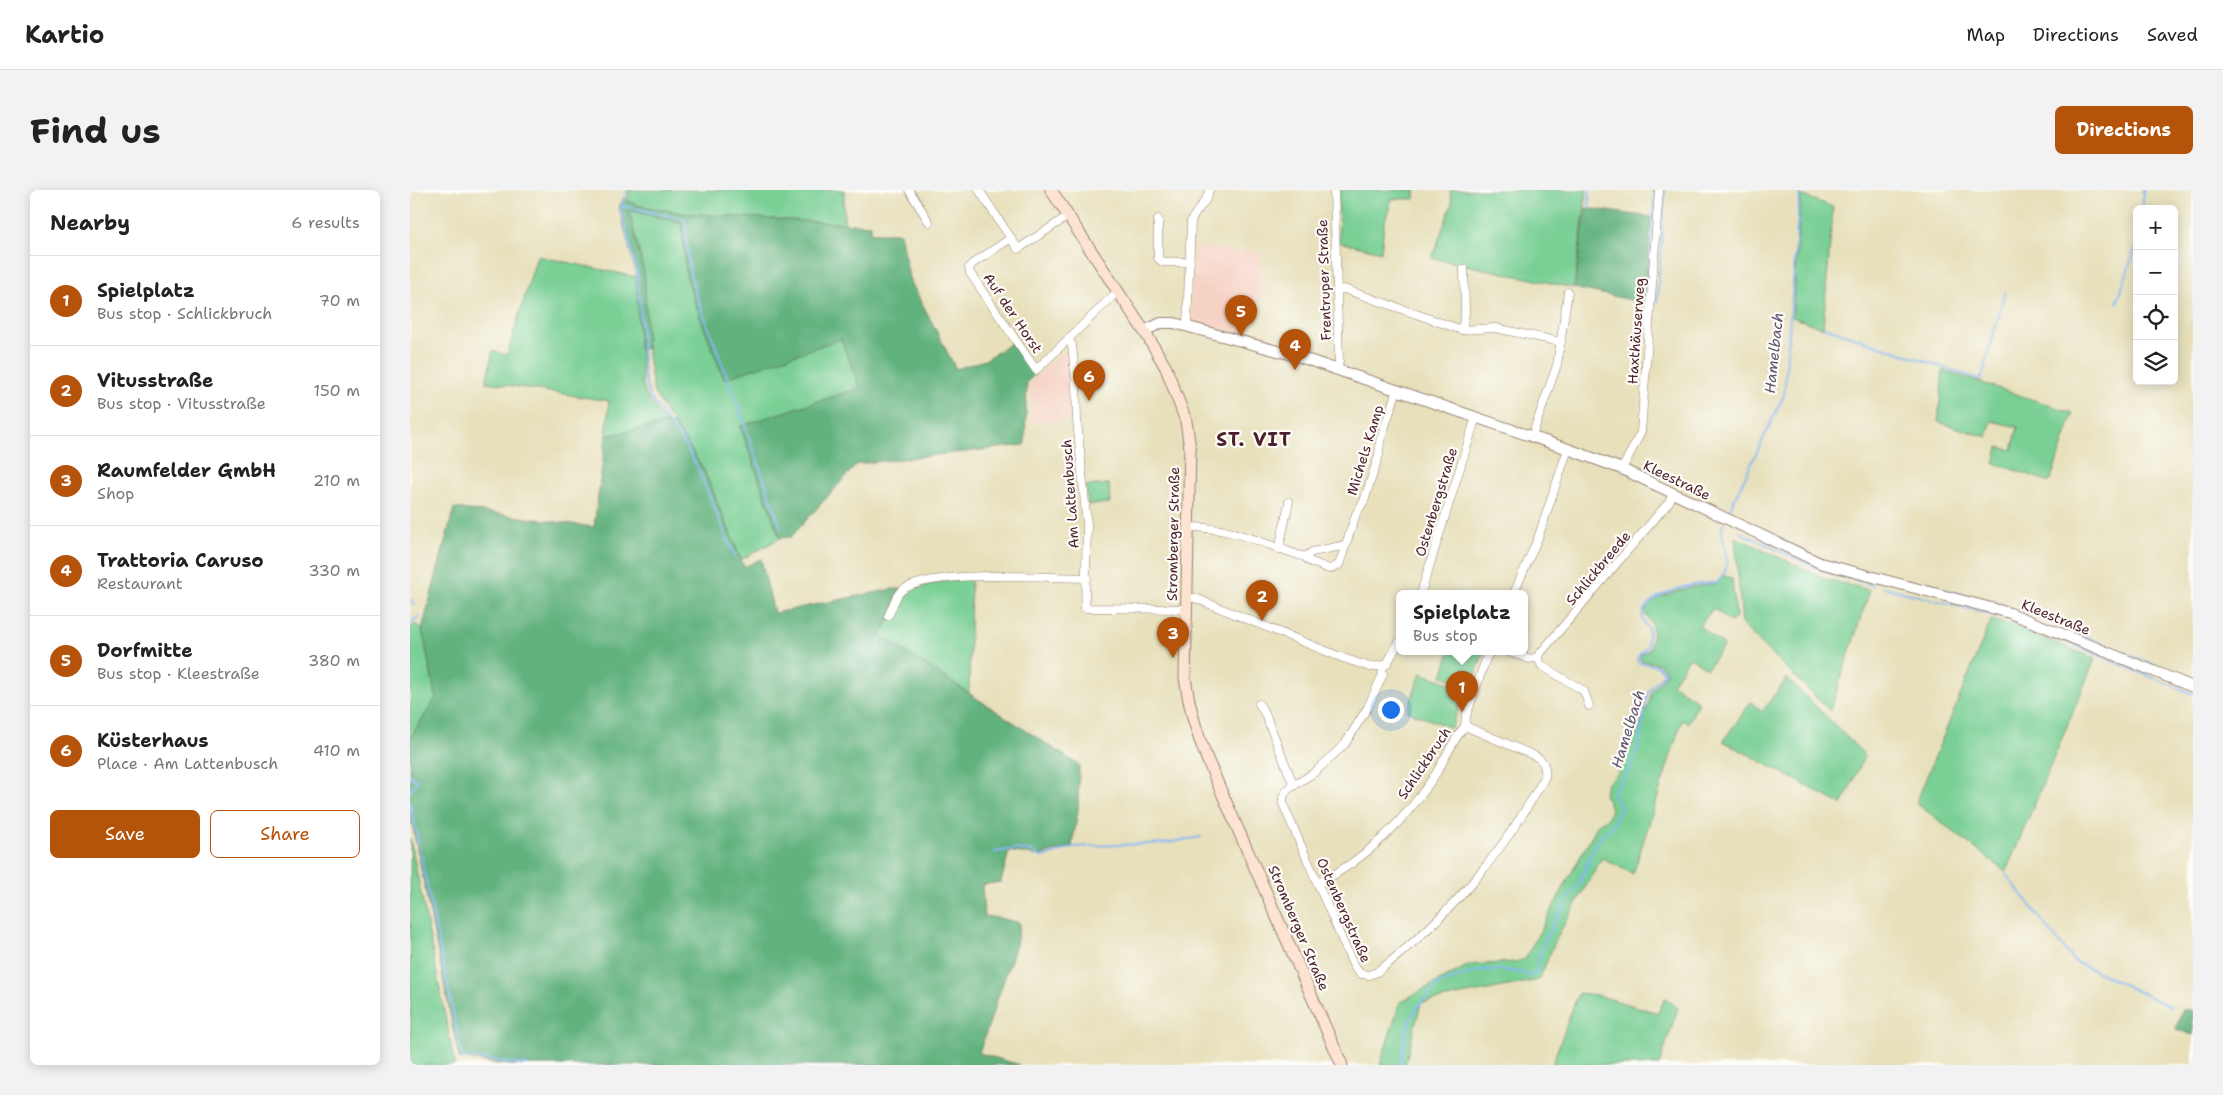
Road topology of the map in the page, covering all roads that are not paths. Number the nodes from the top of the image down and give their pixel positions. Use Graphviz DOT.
graph roads {
  1 [pos="908,190"];
  2 [pos="979,190"];
  3 [pos="1051,190"];
  4 [pos="1209,190"];
  5 [pos="1334,190"];
  6 [pos="1659,190"];
  7 [pos="1068,216"];
  8 [pos="1158,219"];
  9 [pos="929,222"];
  10 [pos="1011,238"];
  11 [pos="1190,262"];
  12 [pos="1464,268"];
  13 [pos="1337,290"];
  14 [pos="1118,291"];
  15 [pos="1568,292"];
  16 [pos="1186,326"];
  17 [pos="1462,330"];
  18 [pos="1144,331"];
  19 [pos="1068,339"];
  20 [pos="1561,342"];
  21 [pos="1337,370"];
  22 [pos="1397,390"];
  23 [pos="1476,417"];
  24 [pos="1532,436"];
  25 [pos="1568,449"];
  26 [pos="1622,469"];
  27 [pos="1673,493"];
  28 [pos="1289,502"];
  29 [pos="1188,527"];
  30 [pos="1346,545"];
  31 [pos="1279,549"];
  32 [pos="1304,557"];
  33 [pos="1087,578"];
  34 [pos="1422,590"];
  35 [pos="1515,590"];
  36 [pos="1186,603"];
  37 [pos="888,616"];
  38 [pos="1396,649"];
  39 [pos="1488,655"];
  40 [pos="1518,655"];
  41 [pos="1538,657"];
  42 [pos="1382,667"];
  43 [pos="2193,687"];
  44 [pos="1258,704"];
  45 [pos="1590,706"];
  46 [pos="1465,726"];
  47 [pos="1294,786"];
  48 [pos="1318,883"];
  49 [pos="1342,1065"];
  1 -- 9 [label="street"];
  2 -- 10 [label="street"];
  3 -- 7 [label="main road, Stromberger Straße"];
  4 -- 11 [label="street"];
  5 -- 13 [label="street, Frentruper Straße"];
  6 -- 26 [label="street, Haxthäuserweg"];
  7 -- 10 [label="street"];
  7 -- 14 [label="main road, Stromberger Straße"];
  8 -- 11 [label="street"];
  10 -- 19 [label="street, Auf der Horst"];
  11 -- 16 [label="street"];
  12 -- 17 [label="street"];
  13 -- 17 [label="street"];
  13 -- 21 [label="street, Frentruper Straße"];
  14 -- 18 [label="main road, Stromberger Straße"];
  14 -- 19 [label="street, Auf der Horst"];
  15 -- 20 [label="street"];
  16 -- 18 [label="street, Kleestraße"];
  16 -- 21 [label="street, Kleestraße"];
  17 -- 20 [label="street"];
  18 -- 29 [label="main road, Stromberger Straße"];
  19 -- 33 [label="street, Am Lattenbusch"];
  20 -- 24 [label="street"];
  21 -- 22 [label="street, Kleestraße"];
  22 -- 23 [label="street, Kleestraße"];
  22 -- 30 [label="street, Michels Kamp"];
  23 -- 24 [label="street, Kleestraße"];
  23 -- 34 [label="street, Ostenbergstraße"];
  24 -- 25 [label="street, Kleestraße"];
  25 -- 26 [label="street, Kleestraße"];
  25 -- 35 [label="street"];
  26 -- 27 [label="street, Kleestraße"];
  27 -- 41 [label="street, Schlickbreede"];
  27 -- 43 [label="street, Kleestraße"];
  28 -- 31 [label="street"];
  29 -- 31 [label="street, Michels Kamp"];
  29 -- 36 [label="main road, Stromberger Straße"];
  30 -- 32 [label="street"];
  30 -- 32 [label="street, Michels Kamp"];
  31 -- 32 [label="street, Michels Kamp"];
  33 -- 36 [label="street, Am Lattenbusch"];
  33 -- 37 [label="street"];
  36 -- 42 [label="street"];
  36 -- 49 [label="main road, Stromberger Straße"];
  38 -- 42 [label="street, Ostenbergstraße"];
  39 -- 46 [label="street, Schlickbruch"];
  40 -- 41 [label="street"];
  41 -- 45 [label="street"];
  42 -- 47 [label="street, Ostenbergstraße"];
  44 -- 47 [label="street"];
  46 -- 48 [label="street, Schlickbruch"];
  46 -- 48 [label="street, Ostenbergstraße"];
  47 -- 48 [label="street, Ostenbergstraße"];
}
